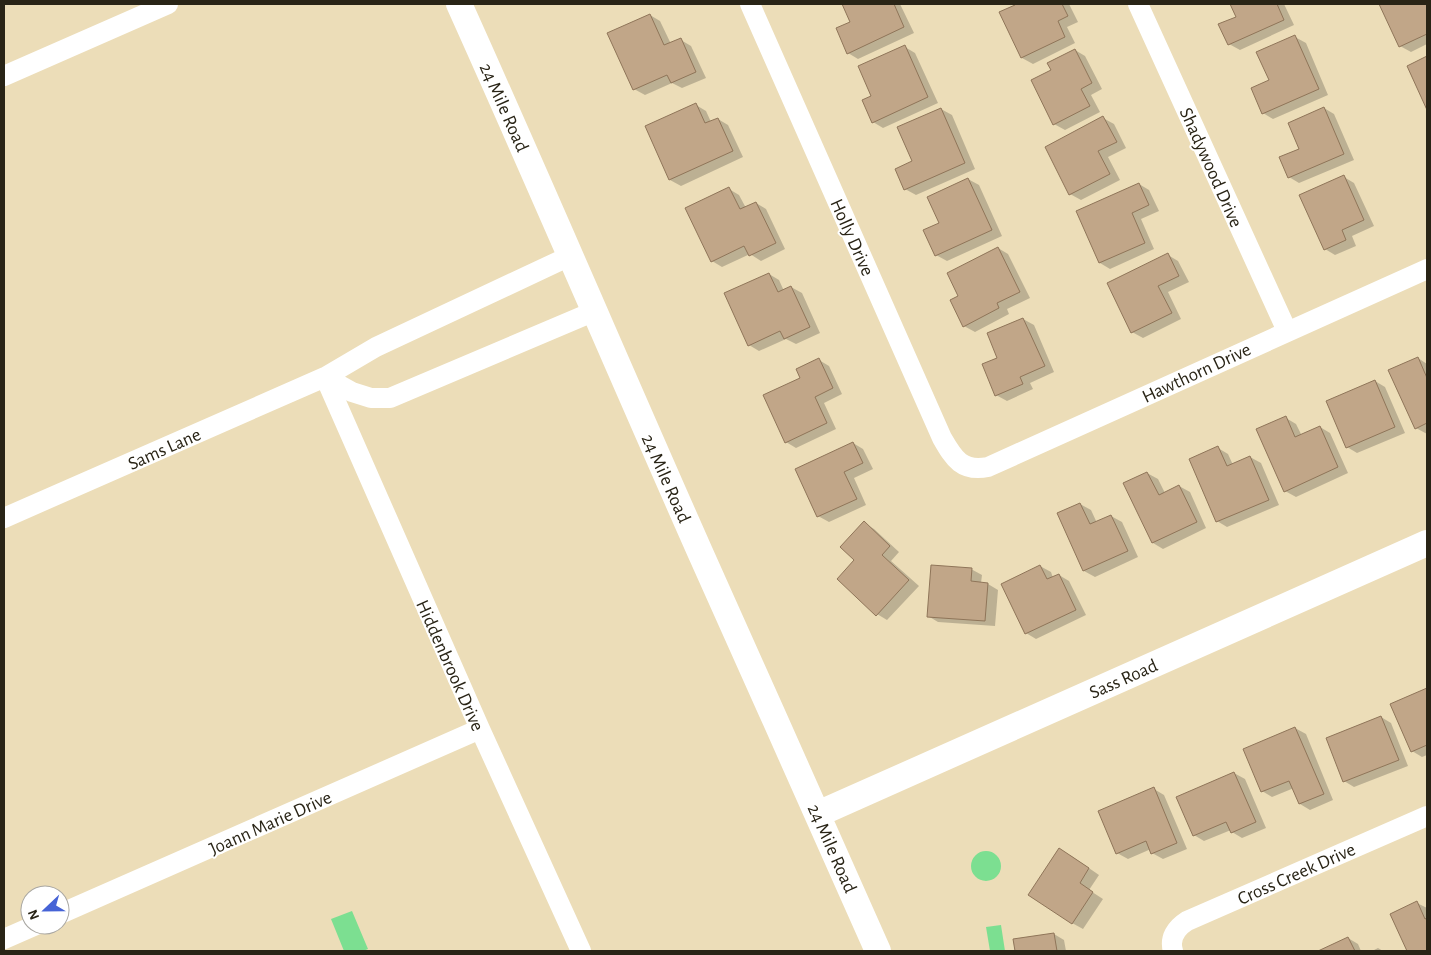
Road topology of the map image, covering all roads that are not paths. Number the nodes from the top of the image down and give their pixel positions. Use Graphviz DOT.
graph roads {
  1 [pos="168,4"];
  2 [pos="459,4"];
  3 [pos="750,4"];
  4 [pos="1138,4"];
  5 [pos="4,76"];
  6 [pos="570,256"];
  7 [pos="1427,269"];
  8 [pos="595,311"];
  9 [pos="1287,331"];
  10 [pos="325,377"];
  11 [pos="963,465"];
  12 [pos="4,518"];
  13 [pos="1427,543"];
  14 [pos="480,729"];
  15 [pos="818,814"];
  16 [pos="1427,816"];
  17 [pos="70,910"];
  18 [pos="20,932"];
  19 [pos="4,939"];
  20 [pos="1172,945"];
  21 [pos="580,951"];
  22 [pos="878,951"];
  1 -- 5 [label="street"];
  2 -- 6 [label="street, 24 Mile Road"];
  3 -- 11 [label="street, Holly Drive"];
  4 -- 9 [label="street, Shadywood Drive"];
  6 -- 8 [label="street, 24 Mile Road"];
  6 -- 10 [label="street, Sams Lane"];
  7 -- 9 [label="street, Hawthorn Drive"];
  8 -- 10 [label="street"];
  8 -- 15 [label="street, 24 Mile Road"];
  9 -- 11 [label="street, Hawthorn Drive"];
  10 -- 12 [label="street, Sams Lane"];
  10 -- 14 [label="street, Hiddenbrook Drive"];
  13 -- 15 [label="street, Sass Road"];
  14 -- 17 [label="street, Joann Marie Drive"];
  14 -- 21 [label="street, Hiddenbrook Drive"];
  15 -- 22 [label="street, 24 Mile Road"];
  16 -- 20 [label="street, Cross Creek Drive"];
  18 -- 19 [label="street"];
}
